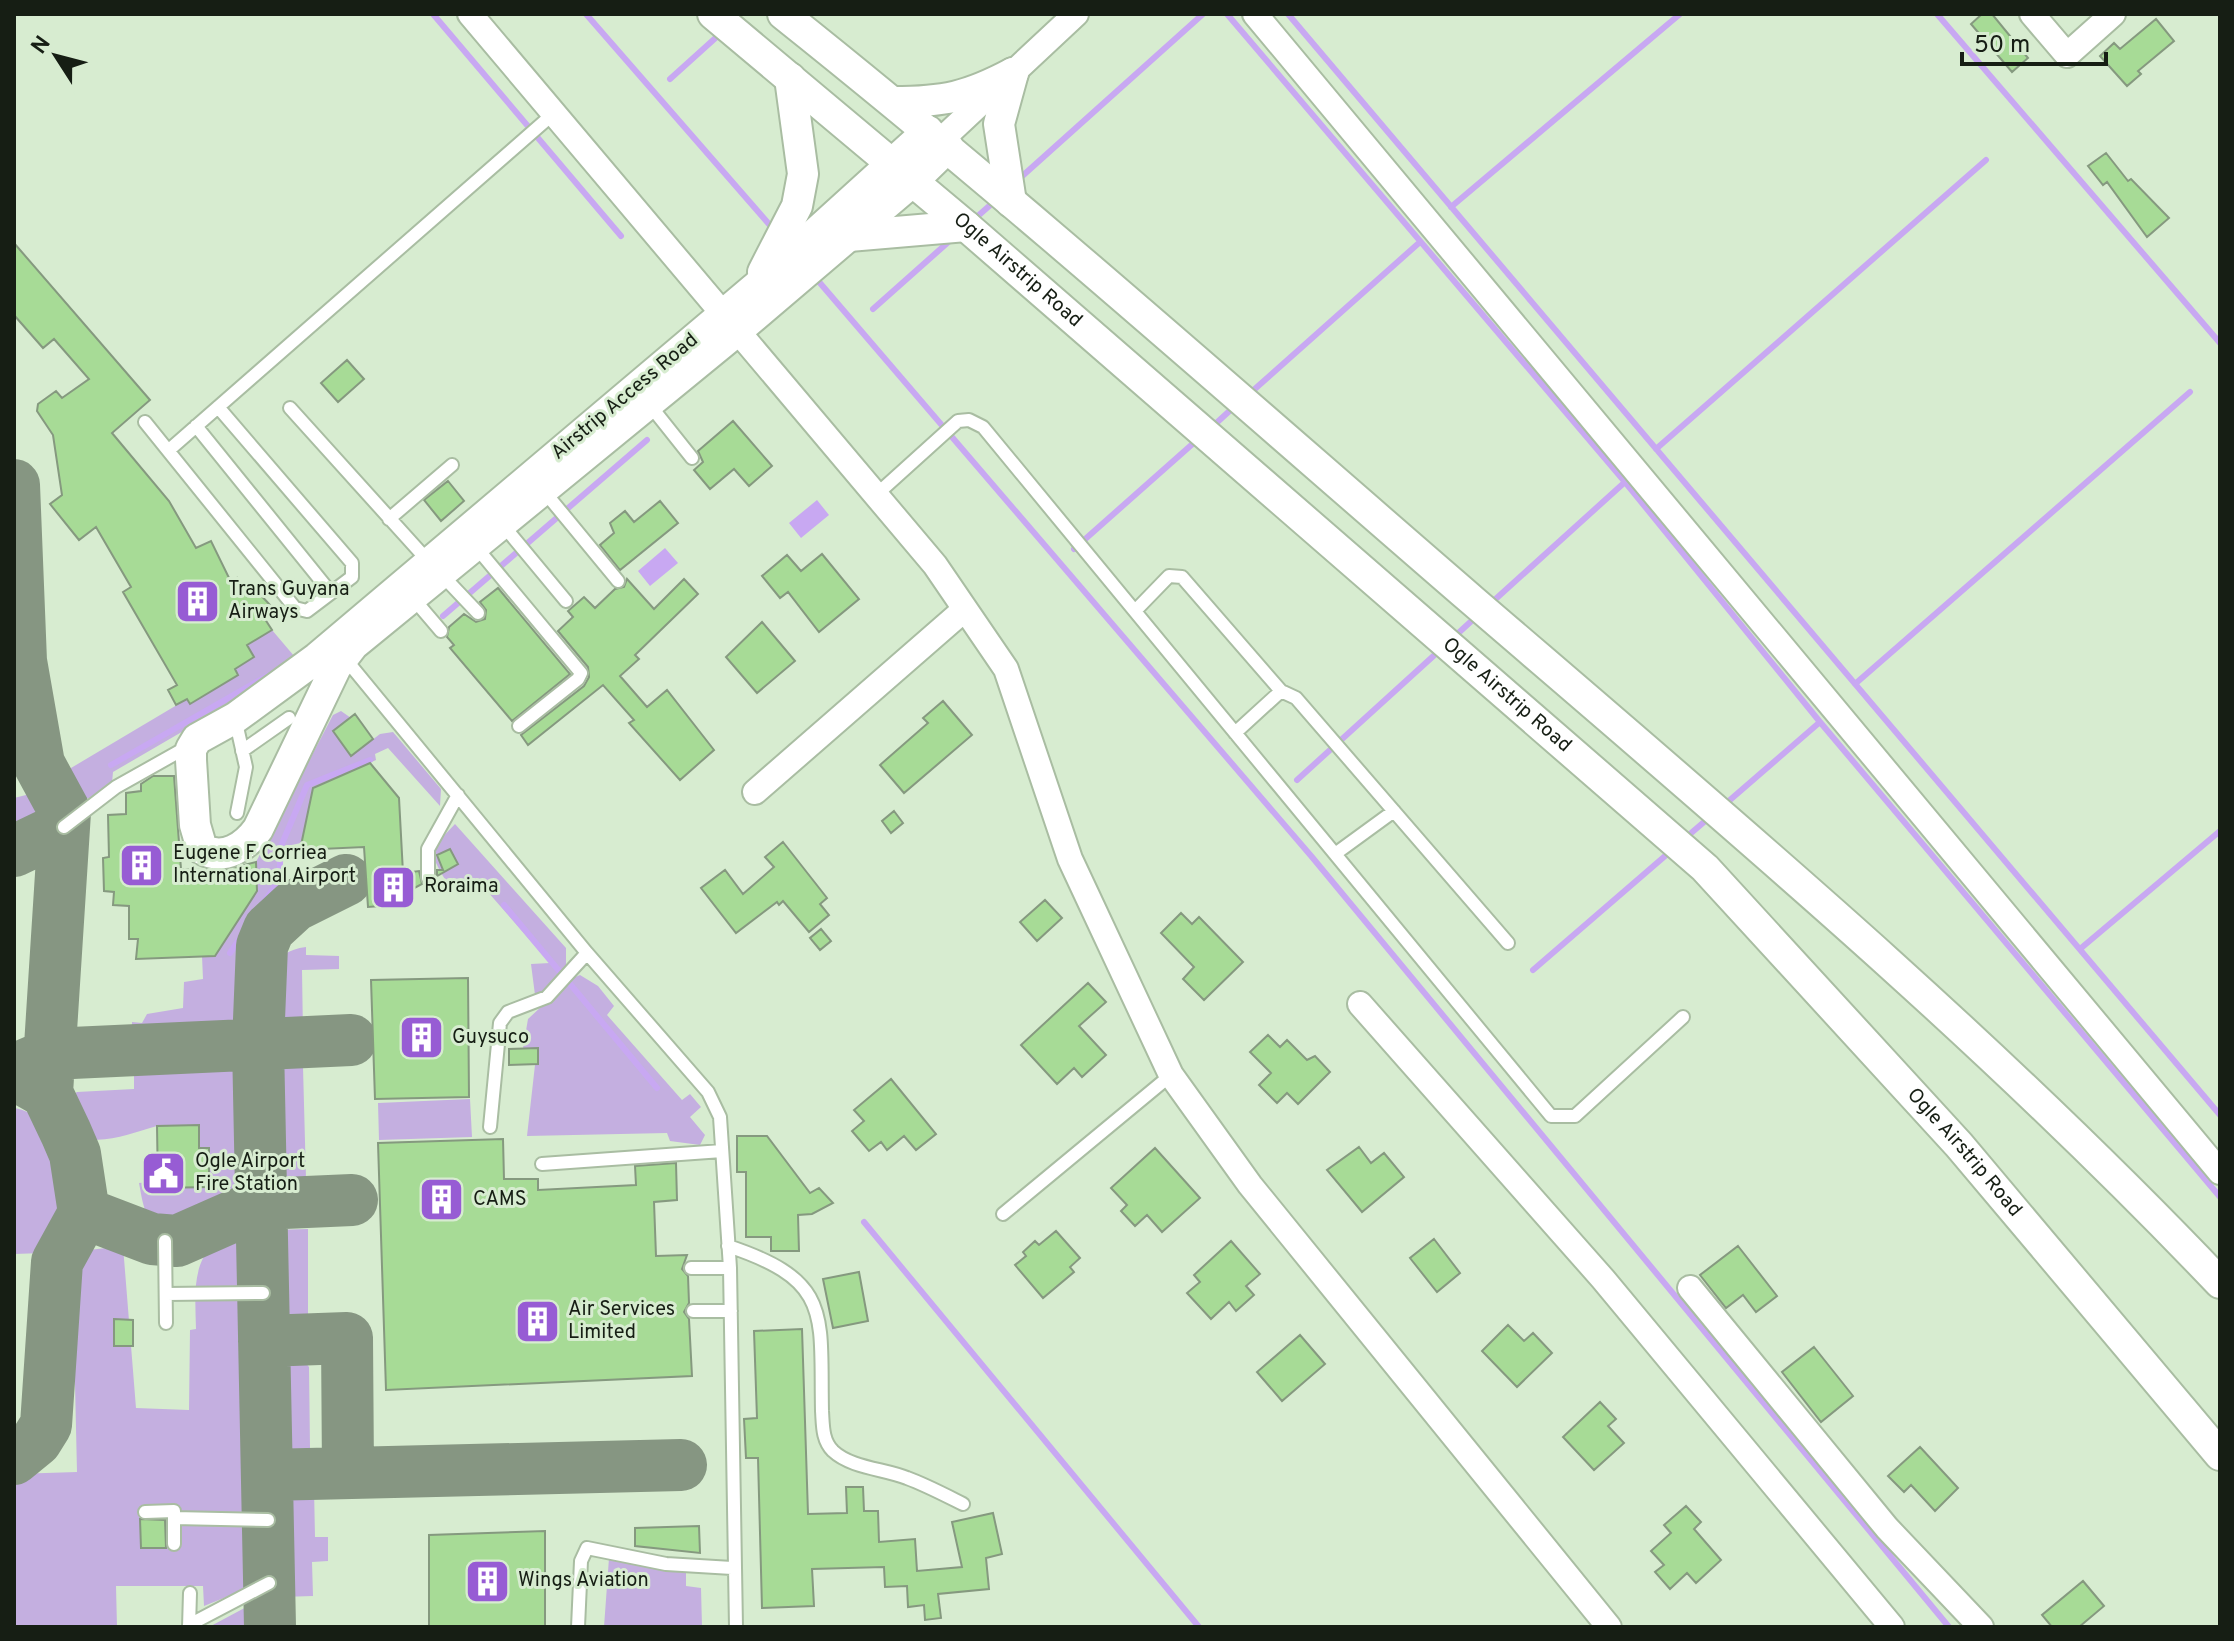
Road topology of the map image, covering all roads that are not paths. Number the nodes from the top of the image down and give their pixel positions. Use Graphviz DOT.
graph roads {
  1 [pos="470,14"];
  2 [pos="713,14"];
  3 [pos="783,14"];
  4 [pos="1076,14"];
  5 [pos="1255,14"];
  6 [pos="2032,14"];
  7 [pos="2113,14"];
  8 [pos="1013,73"];
  9 [pos="790,78"];
  10 [pos="893,102"];
  11 [pos="553,114"];
  12 [pos="938,139"];
  13 [pos="902,172"];
  14 [pos="1011,202"];
  15 [pos="966,226"];
  16 [pos="849,236"];
  17 [pos="755,288"];
  18 [pos="731,322"];
  19 [pos="647,401"];
  20 [pos="218,407"];
  21 [pos="290,408"];
  22 [pos="145,422"];
  23 [pos="196,426"];
  24 [pos="169,450"];
  25 [pos="692,458"];
  26 [pos="452,465"];
  27 [pos="547,494"];
  28 [pos="876,495"];
  29 [pos="389,519"];
  30 [pos="506,528"];
  31 [pos="479,550"];
  32 [pos="441,575"];
  33 [pos="618,581"];
  34 [pos="331,593"];
  35 [pos="566,601"];
  36 [pos="405,603"];
  37 [pos="965,609"];
  38 [pos="1135,611"];
  39 [pos="478,613"];
  40 [pos="439,629"];
  41 [pos="338,651"];
  42 [pos="1281,691"];
  43 [pos="235,718"];
  44 [pos="289,718"];
  45 [pos="519,726"];
  46 [pos="1235,733"];
  47 [pos="194,743"];
  48 [pos="242,751"];
  49 [pos="755,792"];
  50 [pos="458,795"];
  51 [pos="1394,811"];
  52 [pos="237,813"];
  53 [pos="64,827"];
  54 [pos="1335,854"];
  55 [pos="428,878"];
  56 [pos="1508,943"];
  57 [pos="587,953"];
  58 [pos="1360,1004"];
  59 [pos="1683,1017"];
  60 [pos="1171,1075"];
  61 [pos="490,1127"];
  62 [pos="722,1151"];
  63 [pos="542,1164"];
  64 [pos="2220,1172"];
  65 [pos="1003,1214"];
  66 [pos="165,1241"];
  67 [pos="728,1246"];
  68 [pos="691,1268"];
  69 [pos="730,1268"];
  70 [pos="2220,1283"];
  71 [pos="1690,1288"];
  72 [pos="263,1293"];
  73 [pos="166,1294"];
  74 [pos="693,1311"];
  75 [pos="731,1311"];
  76 [pos="166,1323"];
  77 [pos="2220,1455"];
  78 [pos="963,1504"];
  79 [pos="145,1512"];
  80 [pos="174,1518"];
  81 [pos="268,1520"];
  82 [pos="174,1544"];
  83 [pos="732,1568"];
  84 [pos="269,1583"];
  85 [pos="190,1593"];
  86 [pos="189,1626"];
  87 [pos="578,1627"];
  88 [pos="736,1627"];
  89 [pos="1609,1627"];
  90 [pos="1892,1627"];
  91 [pos="1981,1627"];
  1 -- 11 [label="street"];
  2 -- 9 [label="street, Ogle Airstrip Road"];
  3 -- 10 [label="street"];
  4 -- 8 [label="street"];
  5 -- 64 [label="street"];
  6 -- 7 [label="street"];
  8 -- 10 [label="street"];
  8 -- 12 [label="street"];
  8 -- 14 [label="street"];
  9 -- 13 [label="street, Ogle Airstrip Road"];
  9 -- 17 [label="street"];
  10 -- 12 [label="street"];
  11 -- 18 [label="street"];
  11 -- 20 [label="lane"];
  12 -- 13 [label="street, Airstrip Access Road"];
  12 -- 14 [label="street"];
  13 -- 15 [label="street, Ogle Airstrip Road"];
  13 -- 16 [label="street, Airstrip Access Road"];
  13 -- 17 [label="street, Airstrip Access Road"];
  14 -- 70 [label="street"];
  15 -- 16 [label="street"];
  15 -- 77 [label="street, Ogle Airstrip Road"];
  16 -- 18 [label="street, Airstrip Access Road"];
  17 -- 18 [label="street, Airstrip Access Road"];
  18 -- 19 [label="street, Airstrip Access Road"];
  18 -- 28 [label="street"];
  18 -- 32 [label="street, Airstrip Access Road"];
  19 -- 25 [label="lane"];
  19 -- 27 [label="street, Airstrip Access Road"];
  20 -- 23 [label="lane"];
  20 -- 34 [label="lane"];
  21 -- 29 [label="lane"];
  22 -- 24 [label="lane"];
  23 -- 24 [label="lane"];
  23 -- 34 [label="lane"];
  24 -- 34 [label="lane"];
  26 -- 29 [label="lane"];
  27 -- 30 [label="street, Airstrip Access Road"];
  27 -- 33 [label="lane"];
  28 -- 37 [label="street"];
  28 -- 38 [label="lane"];
  29 -- 32 [label="lane"];
  30 -- 31 [label="street, Airstrip Access Road"];
  30 -- 35 [label="lane"];
  31 -- 32 [label="street, Airstrip Access Road"];
  31 -- 45 [label="lane"];
  32 -- 36 [label="street, Airstrip Access Road"];
  32 -- 39 [label="lane"];
  36 -- 40 [label="lane"];
  36 -- 41 [label="street, Airstrip Access Road"];
  37 -- 49 [label="street"];
  37 -- 60 [label="street"];
  38 -- 42 [label="lane"];
  38 -- 46 [label="lane"];
  41 -- 43 [label="street, Airstrip Access Road"];
  41 -- 47 [label="street"];
  41 -- 50 [label="lane"];
  42 -- 46 [label="lane"];
  42 -- 51 [label="lane"];
  43 -- 47 [label="street, Airstrip Access Road"];
  43 -- 48 [label="lane"];
  44 -- 48 [label="lane"];
  46 -- 54 [label="lane"];
  47 -- 53 [label="lane"];
  48 -- 52 [label="lane"];
  50 -- 55 [label="lane"];
  50 -- 57 [label="lane"];
  51 -- 54 [label="lane"];
  51 -- 56 [label="lane"];
  54 -- 59 [label="lane"];
  57 -- 61 [label="lane"];
  57 -- 62 [label="lane"];
  58 -- 90 [label="street"];
  60 -- 65 [label="lane"];
  60 -- 89 [label="street"];
  62 -- 63 [label="lane"];
  62 -- 67 [label="lane"];
  66 -- 73 [label="lane"];
  67 -- 69 [label="lane"];
  67 -- 78 [label="lane"];
  68 -- 69 [label="lane"];
  69 -- 75 [label="lane"];
  71 -- 91 [label="street"];
  72 -- 73 [label="lane"];
  73 -- 76 [label="lane"];
  74 -- 75 [label="lane"];
  75 -- 83 [label="lane"];
  79 -- 80 [label="lane"];
  80 -- 81 [label="lane"];
  80 -- 82 [label="lane"];
  83 -- 87 [label="lane"];
  83 -- 88 [label="lane"];
  84 -- 86 [label="lane"];
  85 -- 86 [label="lane"];
}
